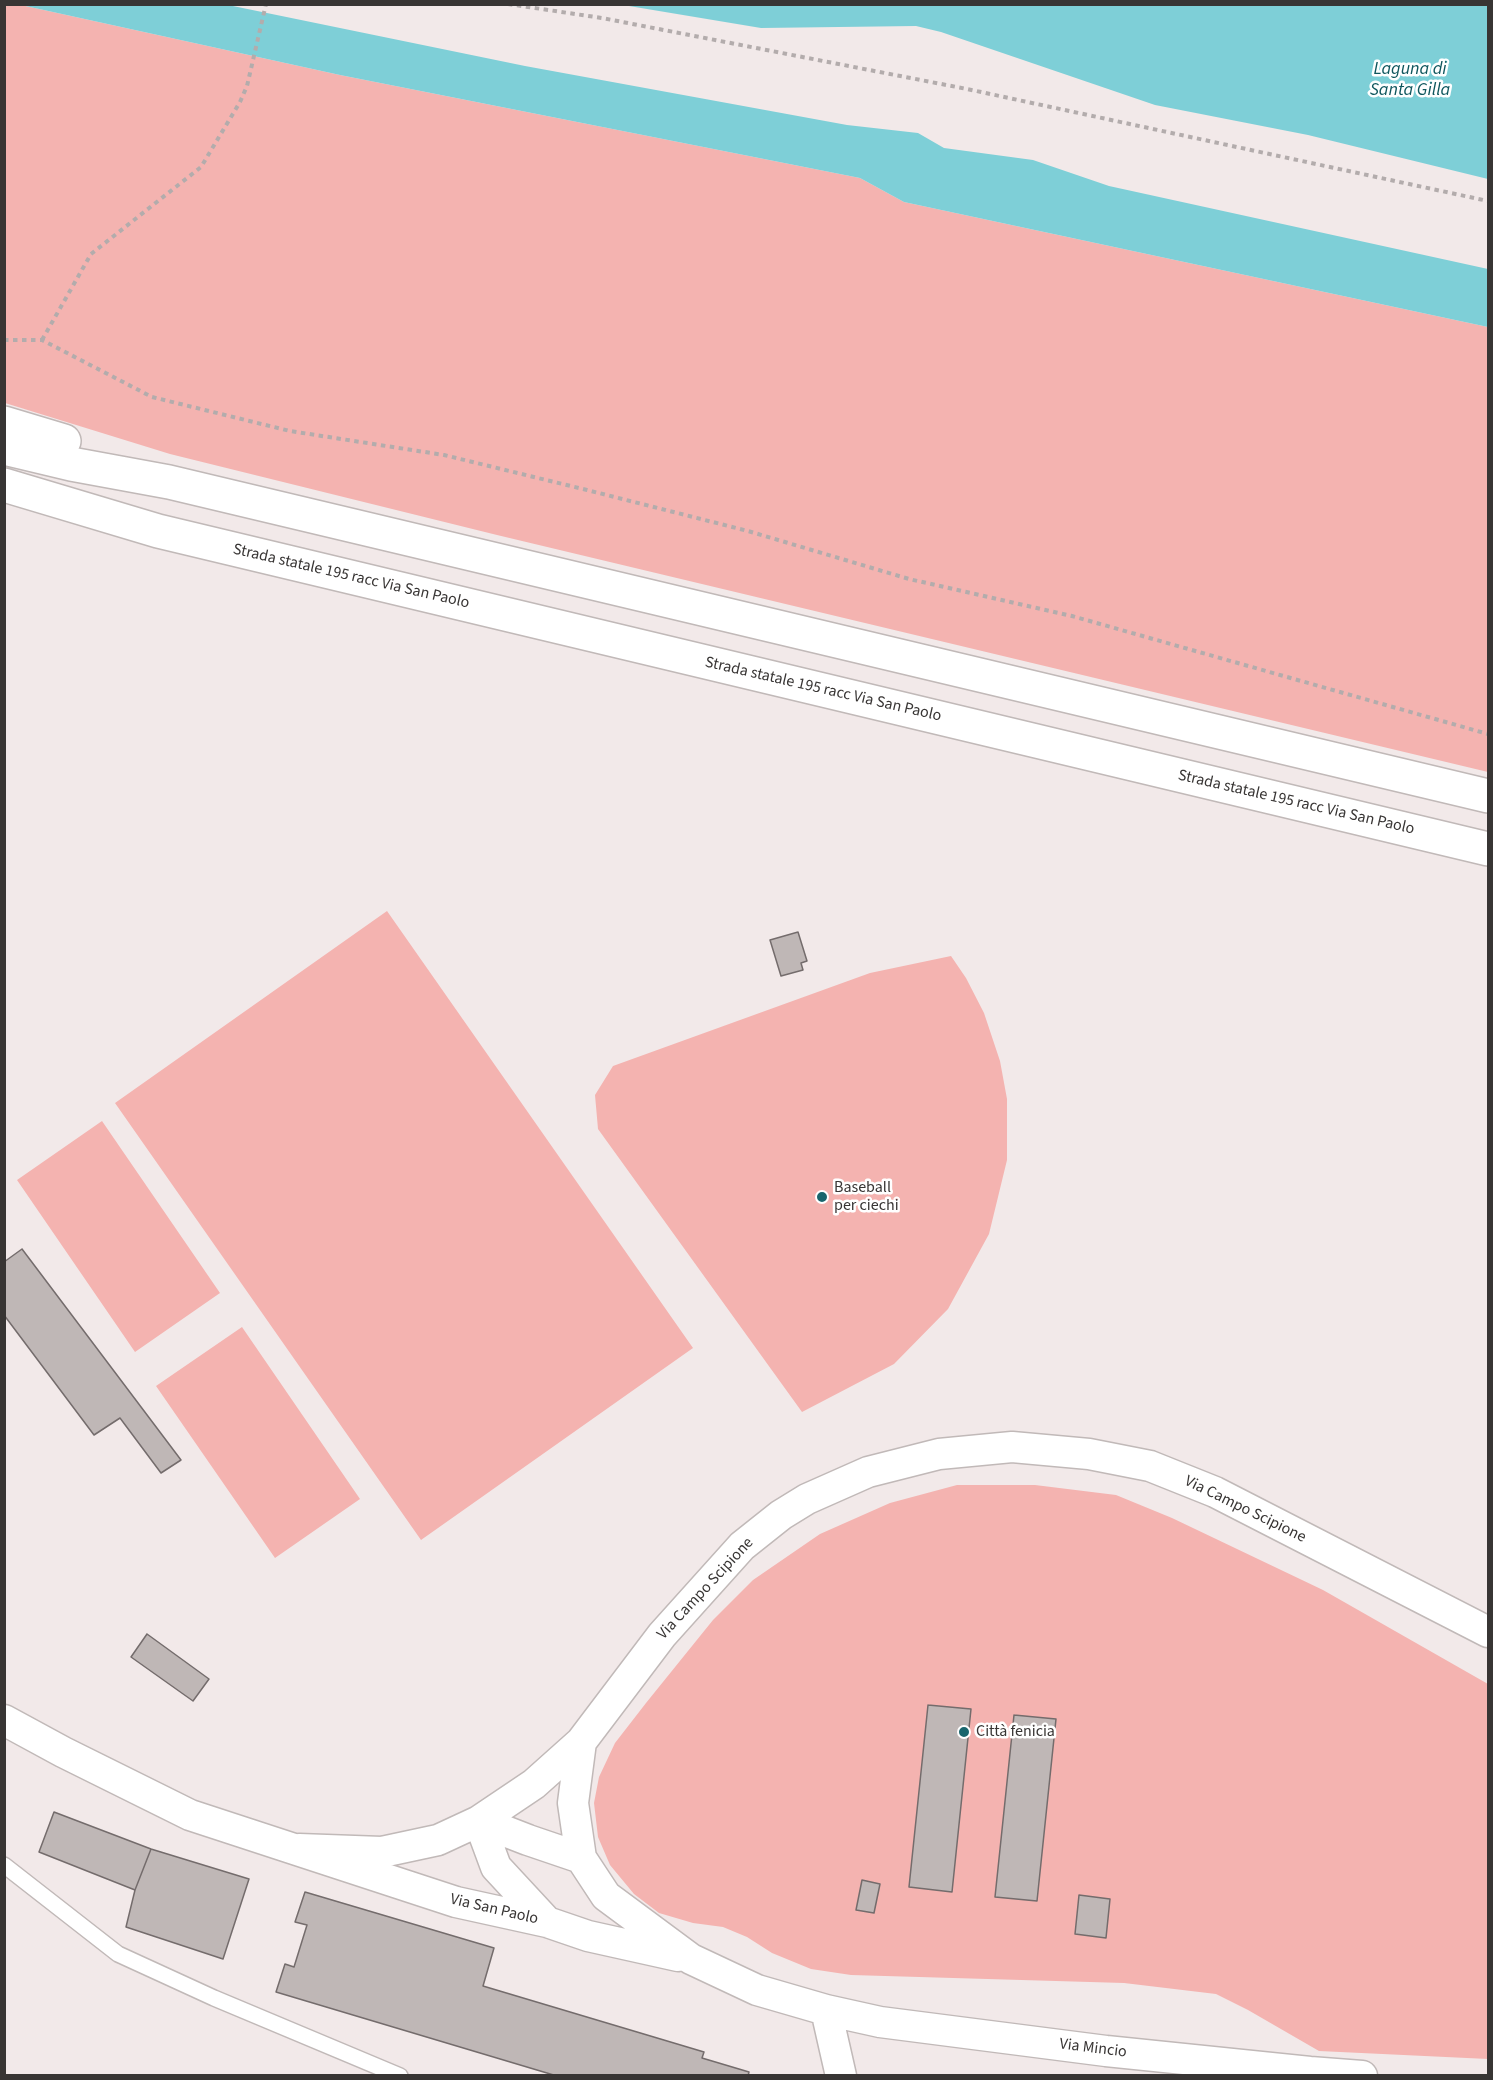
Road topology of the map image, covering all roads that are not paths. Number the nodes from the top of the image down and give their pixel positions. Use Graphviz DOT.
graph roads {
  1 [pos="4,423"];
  2 [pos="4,448"];
  3 [pos="169,482"];
  4 [pos="4,485"];
  5 [pos="4,502"];
  6 [pos="158,531"];
  7 [pos="1488,796"];
  8 [pos="1488,849"];
  9 [pos="1488,1632"];
  10 [pos="4,1720"];
  11 [pos="581,1742"];
  12 [pos="479,1821"];
  13 [pos="299,1849"];
  14 [pos="581,1858"];
  15 [pos="4,1865"];
  16 [pos="547,1922"];
  17 [pos="691,1959"];
  18 [pos="826,2010"];
  19 [pos="400,2076"];
  20 [pos="841,2076"];
  21 [pos="1362,2076"];
  1 -- 3 [label="highway"];
  2 -- 3 [label="highway"];
  3 -- 7 [label="highway"];
  4 -- 6 [label="highway"];
  5 -- 6 [label="highway"];
  6 -- 8 [label="highway, Strada statale 195 racc Via San Paolo"];
  9 -- 11 [label="street, Via Campo Scipione"];
  10 -- 13 [label="street, Via San Paolo"];
  11 -- 12 [label="street, Via Campo Scipione"];
  11 -- 14 [label="street, Via San Paolo"];
  12 -- 13 [label="street, Via San Paolo"];
  12 -- 14 [label="street"];
  12 -- 16 [label="street"];
  13 -- 16 [label="street, Via San Paolo"];
  14 -- 17 [label="street, Via San Paolo"];
  15 -- 19 [label="lane"];
  16 -- 17 [label="street, Via San Paolo"];
  17 -- 18 [label="street, Via San Paolo"];
  18 -- 20 [label="street"];
  18 -- 21 [label="street, Via Mincio"];
}
